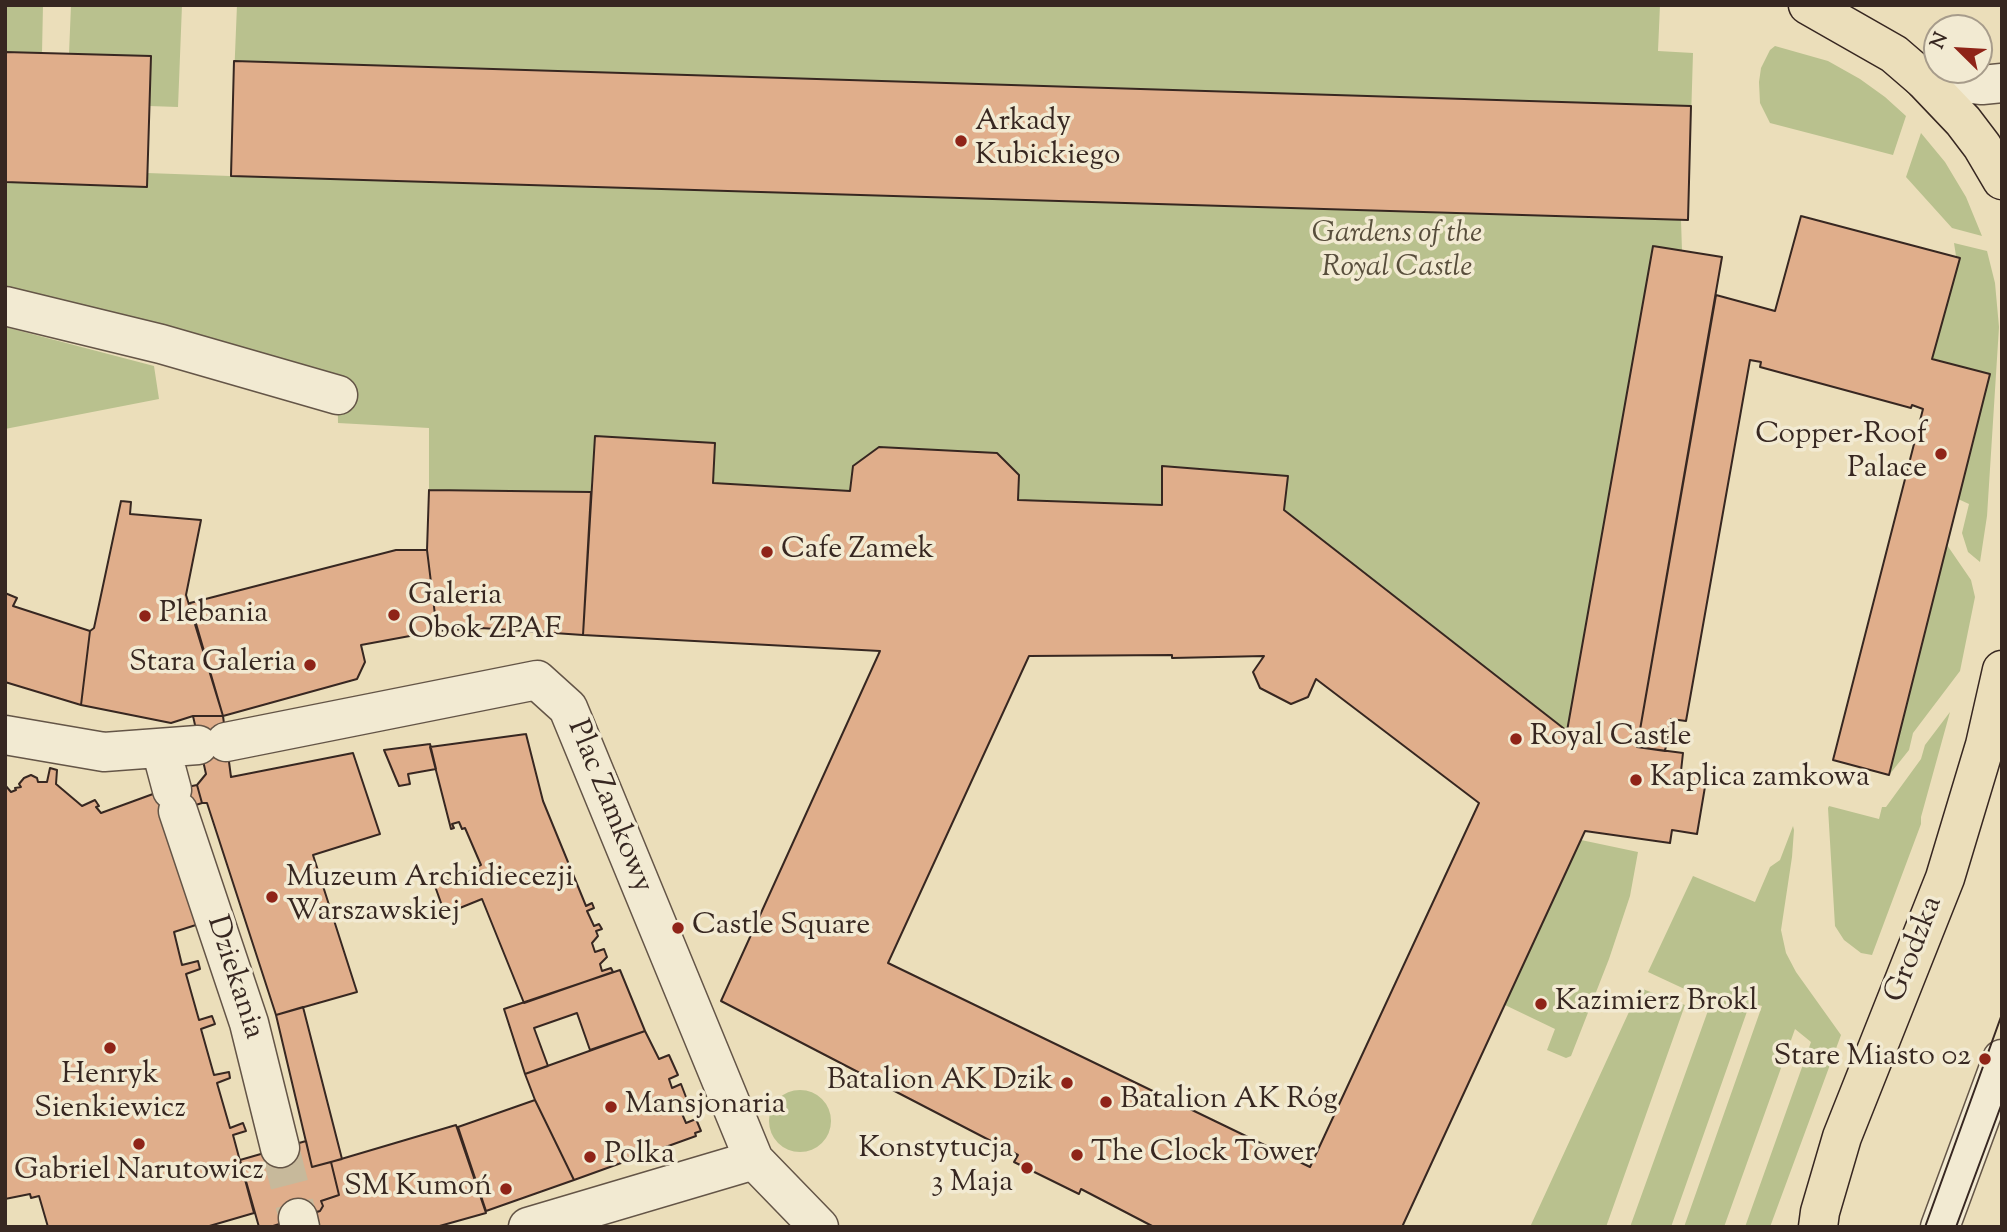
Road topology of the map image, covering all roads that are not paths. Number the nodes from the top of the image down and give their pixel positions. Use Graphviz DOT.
graph roads {
  1 [pos="1808,5"];
  2 [pos="1923,79"];
  3 [pos="1928,84"];
  4 [pos="1972,84"];
  5 [pos="1992,84"];
  6 [pos="2002,180"];
  7 [pos="5,306"];
  8 [pos="338,395"];
  9 [pos="2002,670"];
  10 [pos="5,735"];
  11 [pos="48,743"];
  12 [pos="160,749"];
  13 [pos="5,756"];
  14 [pos="2002,1059"];
  15 [pos="281,1148"];
  16 [pos="754,1160"];
  17 [pos="528,1227"];
  18 [pos="819,1227"];
  19 [pos="1818,1227"];
  20 [pos="1940,1227"];
  1 -- 2 [label="main road"];
  3 -- 6 [label="main road"];
  4 -- 5 [label="street"];
  7 -- 8 [label="street"];
  9 -- 19 [label="main road, Grodzka"];
  10 -- 11 [label="street"];
  11 -- 12 [label="street"];
  11 -- 13 [label="street"];
  12 -- 15 [label="street, Dziekania"];
  12 -- 16 [label="street, Plac Zamkowy"];
  14 -- 20 [label="street"];
  16 -- 17 [label="street"];
  16 -- 18 [label="street, Plac Zamkowy"];
}
